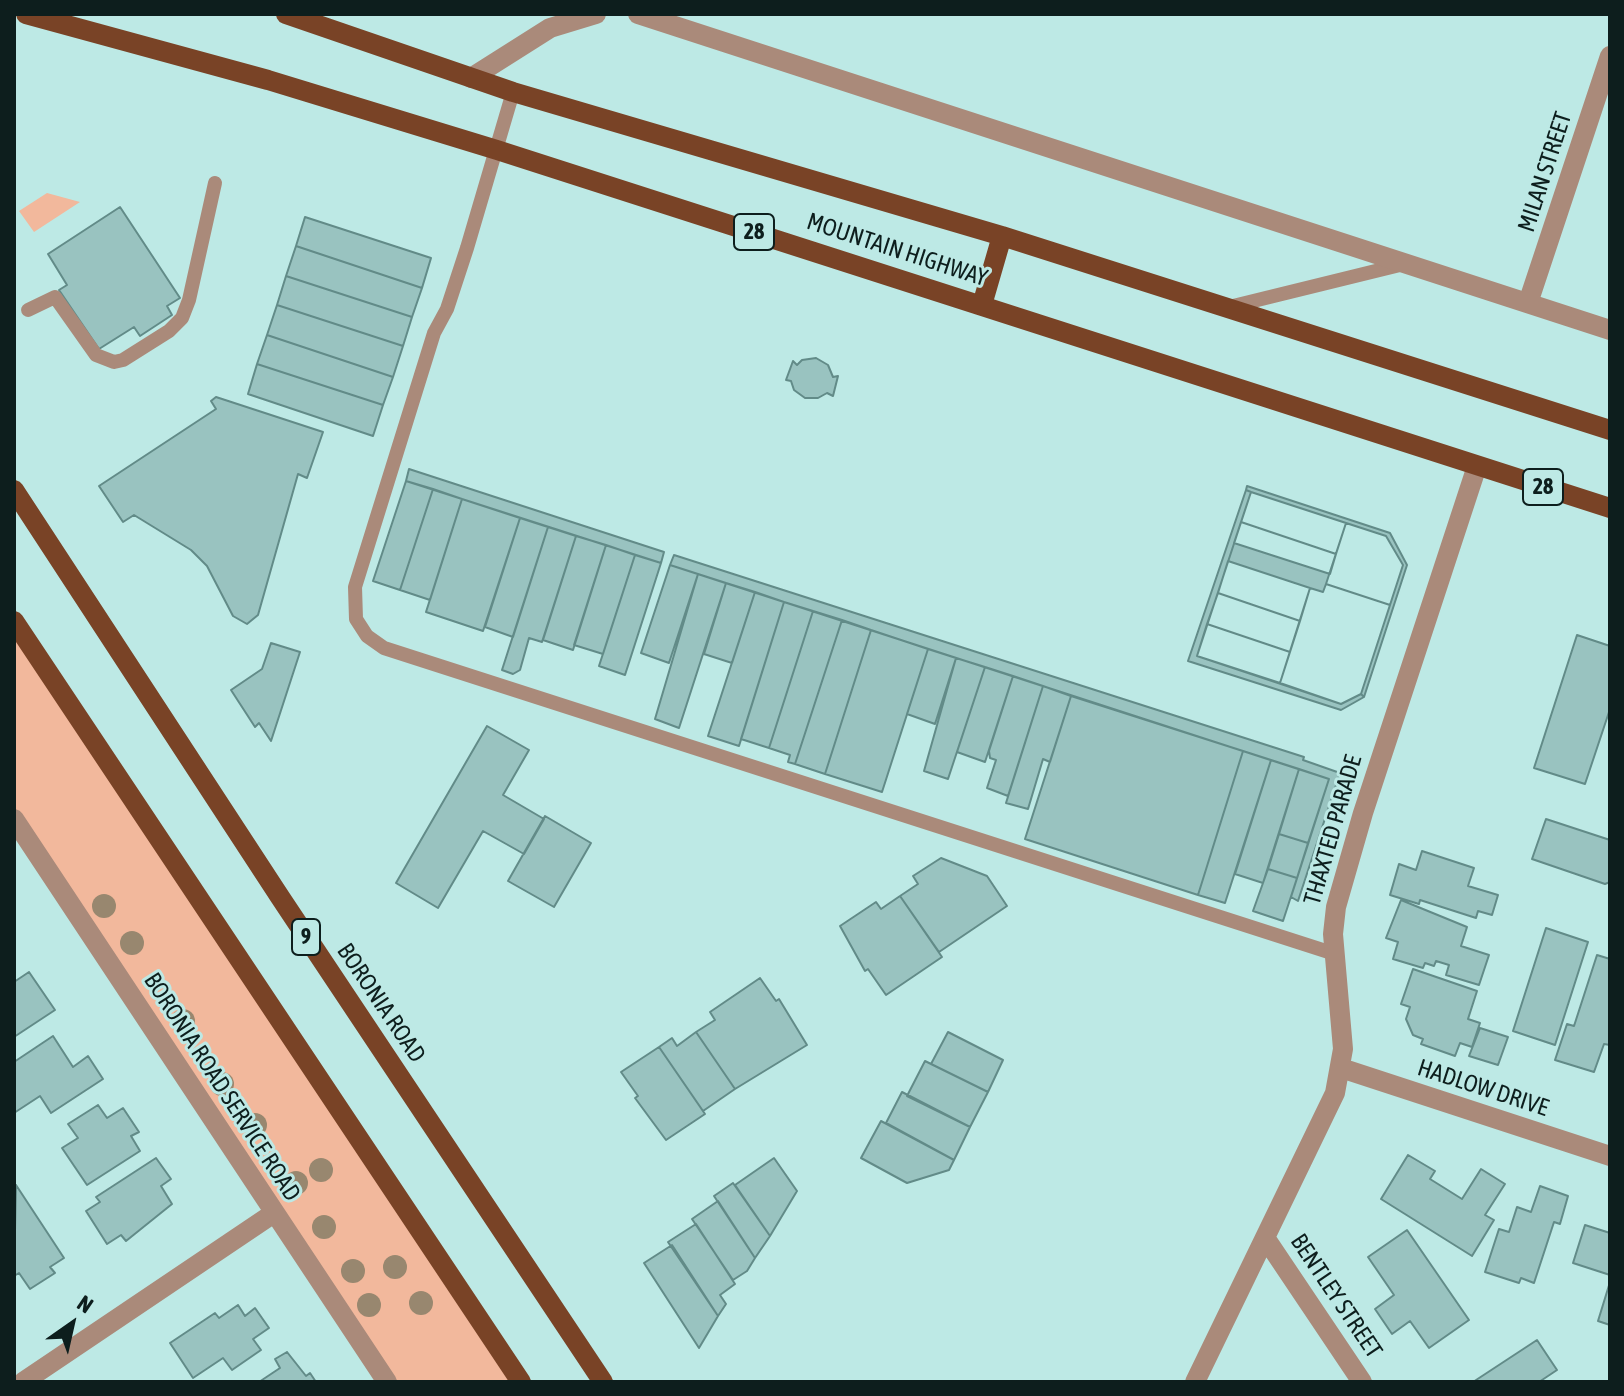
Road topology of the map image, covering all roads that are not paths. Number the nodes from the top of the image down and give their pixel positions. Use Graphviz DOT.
graph roads {
  1 [pos="26,14"];
  2 [pos="286,14"];
  3 [pos="596,14"];
  4 [pos="638,14"];
  5 [pos="551,21"];
  6 [pos="1610,56"];
  7 [pos="471,78"];
  8 [pos="513,92"];
  9 [pos="497,150"];
  10 [pos="215,183"];
  11 [pos="1002,236"];
  12 [pos="1404,263"];
  13 [pos="1528,303"];
  14 [pos="982,305"];
  15 [pos="1229,307"];
  16 [pos="28,310"];
  17 [pos="1610,330"];
  18 [pos="1610,430"];
  19 [pos="1477,466"];
  20 [pos="14,490"];
  21 [pos="1610,508"];
  22 [pos="14,621"];
  23 [pos="14,819"];
  24 [pos="1335,954"];
  25 [pos="1341,1068"];
  26 [pos="1610,1156"];
  27 [pos="274,1213"];
  28 [pos="1266,1239"];
  29 [pos="23,1382"];
  30 [pos="387,1382"];
  31 [pos="521,1382"];
  32 [pos="603,1382"];
  33 [pos="1195,1382"];
  34 [pos="1362,1382"];
  1 -- 9 [label="main road, MOUNTAIN HIGHWAY / 28"];
  2 -- 7 [label="main road, MOUNTAIN HIGHWAY"];
  3 -- 5 [label="street"];
  4 -- 12 [label="street"];
  5 -- 7 [label="street"];
  6 -- 13 [label="street, MILAN STREET"];
  7 -- 8 [label="main road, MOUNTAIN HIGHWAY"];
  8 -- 9 [label="lane"];
  8 -- 11 [label="main road, MOUNTAIN HIGHWAY"];
  9 -- 14 [label="main road, MOUNTAIN HIGHWAY / 28"];
  9 -- 24 [label="lane"];
  10 -- 16 [label="lane"];
  11 -- 14 [label="main road"];
  11 -- 15 [label="main road, MOUNTAIN HIGHWAY"];
  12 -- 13 [label="street"];
  12 -- 15 [label="lane"];
  13 -- 17 [label="street"];
  14 -- 19 [label="main road, MOUNTAIN HIGHWAY / 28"];
  15 -- 18 [label="main road, MOUNTAIN HIGHWAY"];
  19 -- 21 [label="main road, MOUNTAIN HIGHWAY / 28"];
  19 -- 24 [label="street, THAXTED PARADE"];
  20 -- 32 [label="main road, BORONIA ROAD / 9"];
  22 -- 31 [label="main road"];
  23 -- 27 [label="street, BORONIA ROAD SERVICE ROAD"];
  24 -- 25 [label="street, THAXTED PARADE"];
  25 -- 26 [label="street, HADLOW DRIVE"];
  25 -- 28 [label="street, THAXTED PARADE"];
  27 -- 29 [label="street"];
  27 -- 30 [label="street, BORONIA ROAD SERVICE ROAD"];
  28 -- 33 [label="street, THAXTED PARADE"];
  28 -- 34 [label="street, BENTLEY STREET"];
}
